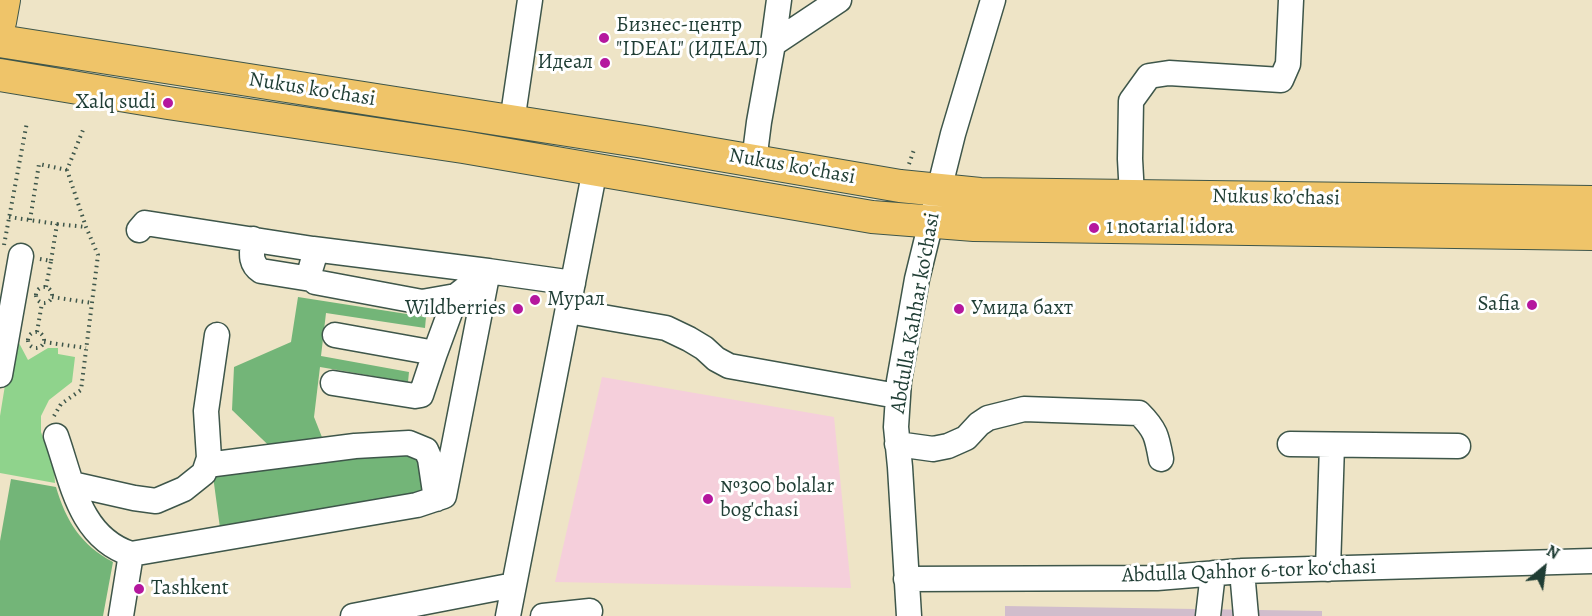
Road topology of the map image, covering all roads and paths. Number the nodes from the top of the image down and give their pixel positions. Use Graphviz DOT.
graph roads {
  1 [pos="4,0"];
  2 [pos="530,0"];
  3 [pos="779,0"];
  4 [pos="839,0"];
  5 [pos="993,0"];
  6 [pos="1291,0"];
  7 [pos="0,22"];
  8 [pos="0,41"];
  9 [pos="773,44"];
  10 [pos="0,75"];
  11 [pos="27,122"];
  12 [pos="512,122"];
  13 [pos="83,130"];
  14 [pos="915,147"];
  15 [pos="754,161"];
  16 [pos="909,165"];
  17 [pos="595,169"];
  18 [pos="67,170"];
  19 [pos="939,190"];
  20 [pos="1132,196"];
  21 [pos="1592,202"];
  22 [pos="8,218"];
  23 [pos="30,220"];
  24 [pos="930,222"];
  25 [pos="57,224"];
  26 [pos="86,227"];
  27 [pos="139,230"];
  28 [pos="1592,234"];
  29 [pos="253,240"];
  30 [pos="313,249"];
  31 [pos="12,251"];
  32 [pos="51,261"];
  33 [pos="488,271"];
  34 [pos="311,279"];
  35 [pos="573,283"];
  36 [pos="456,296"];
  37 [pos="52,297"];
  38 [pos="42,303"];
  39 [pos="92,303"];
  40 [pos="568,311"];
  41 [pos="37,332"];
  42 [pos="217,335"];
  43 [pos="335,335"];
  44 [pos="44,342"];
  45 [pos="86,348"];
  46 [pos="435,352"];
  47 [pos="0,375"];
  48 [pos="333,383"];
  49 [pos="897,396"];
  50 [pos="56,436"];
  51 [pos="897,444"];
  52 [pos="1290,444"];
  53 [pos="1332,445"];
  54 [pos="1458,446"];
  55 [pos="1161,459"];
  56 [pos="207,465"];
  57 [pos="72,484"];
  58 [pos="436,499"];
  59 [pos="131,554"];
  60 [pos="1592,561"];
  61 [pos="1328,568"];
  62 [pos="1242,571"];
  63 [pos="1213,573"];
  64 [pos="906,579"];
  65 [pos="514,585"];
  66 [pos="591,611"];
  67 [pos="121,616"];
  68 [pos="353,616"];
  69 [pos="508,616"];
  70 [pos="543,616"];
  71 [pos="903,616"];
  72 [pos="1208,616"];
  73 [pos="1246,616"];
  1 -- 7 [label="main road"];
  2 -- 12 [label="street"];
  3 -- 9 [label="street"];
  4 -- 9 [label="street"];
  5 -- 19 [label="street, Abdulla Kahhar ko'chasi"];
  6 -- 20 [label="street"];
  8 -- 12 [label="main road, Nukus ko'chasi"];
  9 -- 15 [label="street"];
  10 -- 17 [label="main road, Nukus ko'chasi"];
  11 -- 22 [label="path"];
  12 -- 15 [label="main road, Nukus ko'chasi"];
  13 -- 18 [label="path"];
  14 -- 16 [label="path"];
  15 -- 19 [label="main road, Nukus ko'chasi"];
  17 -- 24 [label="main road, Nukus ko'chasi"];
  17 -- 35 [label="street"];
  18 -- 23 [label="path"];
  18 -- 26 [label="path"];
  19 -- 20 [label="main road, Nukus ko'chasi"];
  19 -- 24 [label="street, Abdulla Kahhar ko'chasi"];
  20 -- 21 [label="main road, Nukus ko'chasi"];
  22 -- 23 [label="path"];
  22 -- 31 [label="path"];
  23 -- 25 [label="path"];
  24 -- 28 [label="main road, Nukus ko'chasi"];
  24 -- 49 [label="street, Abdulla Kahhar ko'chasi"];
  25 -- 26 [label="path"];
  25 -- 32 [label="path"];
  26 -- 39 [label="path"];
  27 -- 29 [label="street"];
  29 -- 30 [label="street"];
  29 -- 34 [label="street"];
  30 -- 33 [label="street"];
  30 -- 34 [label="street"];
  31 -- 47 [label="street"];
  33 -- 35 [label="street"];
  33 -- 36 [label="street"];
  33 -- 58 [label="street"];
  34 -- 36 [label="street"];
  35 -- 40 [label="street"];
  36 -- 46 [label="street"];
  37 -- 38 [label="path"];
  37 -- 38 [label="path"];
  37 -- 39 [label="path"];
  38 -- 41 [label="path"];
  39 -- 45 [label="path"];
  40 -- 49 [label="street"];
  40 -- 65 [label="street"];
  41 -- 44 [label="path"];
  41 -- 44 [label="path"];
  42 -- 56 [label="street"];
  43 -- 46 [label="street"];
  44 -- 45 [label="path"];
  45 -- 50 [label="path"];
  46 -- 48 [label="street"];
  49 -- 51 [label="street, Abdulla Kahhar ko'chasi"];
  50 -- 57 [label="street"];
  51 -- 55 [label="street"];
  51 -- 64 [label="street, Abdulla Kahhar ko'chasi"];
  52 -- 53 [label="street"];
  53 -- 54 [label="street"];
  53 -- 61 [label="street"];
  56 -- 57 [label="street"];
  56 -- 58 [label="street"];
  57 -- 59 [label="street"];
  58 -- 59 [label="street"];
  59 -- 67 [label="street"];
  60 -- 61 [label="street, Abdulla Qahhor 6-tor koʻchasi"];
  61 -- 62 [label="street, Abdulla Qahhor 6-tor koʻchasi"];
  62 -- 63 [label="street, Abdulla Qahhor 6-tor koʻchasi"];
  62 -- 73 [label="street"];
  63 -- 64 [label="street, Abdulla Qahhor 6-tor koʻchasi"];
  63 -- 72 [label="street"];
  64 -- 71 [label="street, Abdulla Kahhar ko'chasi"];
  65 -- 68 [label="street"];
  65 -- 69 [label="street"];
  66 -- 70 [label="street"];
}
